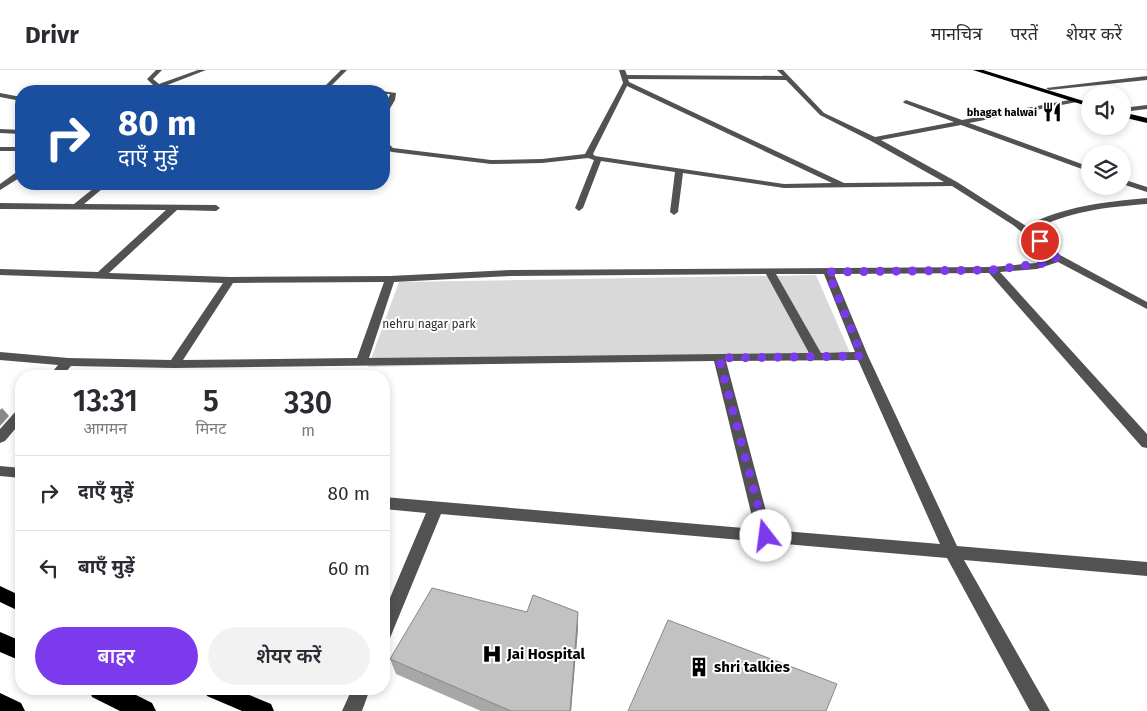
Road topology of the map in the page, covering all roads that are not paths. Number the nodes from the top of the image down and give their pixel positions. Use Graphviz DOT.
graph roads {
  1 [pos="159,70"];
  2 [pos="203,70"];
  3 [pos="344,70"];
  4 [pos="780,70"];
  5 [pos="976,70"];
  6 [pos="988,70"];
  7 [pos="624,77"];
  8 [pos="787,78"];
  9 [pos="1147,78"];
  10 [pos="156,85"];
  11 [pos="160,85"];
  12 [pos="329,85"];
  13 [pos="1049,88"];
  14 [pos="390,93"];
  15 [pos="1,95"];
  16 [pos="1081,97"];
  17 [pos="15,98"];
  18 [pos="1075,101"];
  19 [pos="906,102"];
  20 [pos="1081,103"];
  21 [pos="390,104"];
  22 [pos="1147,107"];
  23 [pos="1131,109"];
  24 [pos="1131,113"];
  25 [pos="1131,117"];
  26 [pos="1147,117"];
  27 [pos="1147,121"];
  28 [pos="961,123"];
  29 [pos="0,131"];
  30 [pos="15,132"];
  31 [pos="874,139"];
  32 [pos="0,149"];
  33 [pos="15,149"];
  34 [pos="390,149"];
  35 [pos="589,156"];
  36 [pos="598,159"];
  37 [pos="1081,167"];
  38 [pos="679,170"];
  39 [pos="15,177"];
  40 [pos="954,184"];
  41 [pos="1131,184"];
  42 [pos="846,186"];
  43 [pos="0,188"];
  44 [pos="97,190"];
  45 [pos="1147,190"];
  46 [pos="1147,201"];
  47 [pos="78,205"];
  48 [pos="0,206"];
  49 [pos="175,207"];
  50 [pos="216,208"];
  51 [pos="579,208"];
  52 [pos="674,212"];
  53 [pos="1026,230"];
  54 [pos="1056,257"];
  55 [pos="992,270"];
  56 [pos="0,272"];
  57 [pos="770,272"];
  58 [pos="828,272"];
  59 [pos="101,275"];
  60 [pos="390,279"];
  61 [pos="230,280"];
  62 [pos="1147,306"];
  63 [pos="0,356"];
  64 [pos="862,356"];
  65 [pos="817,357"];
  66 [pos="719,358"];
  67 [pos="68,362"];
  68 [pos="362,362"];
  69 [pos="174,364"];
  70 [pos="61,370"];
  71 [pos="15,421"];
  72 [pos="0,438"];
  73 [pos="1147,443"];
  74 [pos="0,471"];
  75 [pos="15,472"];
  76 [pos="390,503"];
  77 [pos="436,507"];
  78 [pos="766,536"];
  79 [pos="952,553"];
  80 [pos="1147,569"];
  81 [pos="0,594"];
  82 [pos="15,601"];
  83 [pos="390,618"];
  84 [pos="0,642"];
  85 [pos="15,648"];
  86 [pos="112,695"];
  87 [pos="228,695"];
  88 [pos="359,695"];
  89 [pos="0,704"];
  90 [pos="13,711"];
  91 [pos="144,711"];
  92 [pos="264,711"];
  93 [pos="352,711"];
  94 [pos="1040,711"];
  1 -- 10 [label="street"];
  2 -- 11 [label="street"];
  3 -- 12 [label="street"];
  4 -- 8 [label="street"];
  5 -- 18 [label="highway"];
  6 -- 13 [label="highway"];
  7 -- 8 [label="street"];
  7 -- 35 [label="street"];
  7 -- 42 [label="street"];
  8 -- 31 [label="street"];
  9 -- 13 [label="street"];
  13 -- 16 [label="highway"];
  14 -- 21 [label="street"];
  15 -- 17 [label="street"];
  18 -- 20 [label="highway"];
  18 -- 28 [label="street"];
  19 -- 28 [label="street"];
  22 -- 23 [label="street"];
  24 -- 26 [label="highway"];
  25 -- 27 [label="highway"];
  28 -- 31 [label="street"];
  28 -- 37 [label="street"];
  29 -- 30 [label="street"];
  31 -- 40 [label="street"];
  32 -- 33 [label="street"];
  34 -- 35 [label="street"];
  35 -- 36 [label="street"];
  36 -- 38 [label="street"];
  36 -- 51 [label="street"];
  38 -- 42 [label="street"];
  38 -- 52 [label="street"];
  39 -- 43 [label="street"];
  40 -- 42 [label="street"];
  40 -- 53 [label="street"];
  41 -- 45 [label="street"];
  44 -- 47 [label="street"];
  46 -- 53 [label="street"];
  47 -- 48 [label="street"];
  47 -- 49 [label="street"];
  49 -- 50 [label="street"];
  49 -- 59 [label="street"];
  53 -- 54 [label="street"];
  54 -- 55 [label="street"];
  54 -- 62 [label="street"];
  55 -- 58 [label="street"];
  55 -- 73 [label="street"];
  56 -- 59 [label="street"];
  57 -- 58 [label="street"];
  57 -- 60 [label="street"];
  57 -- 65 [label="street"];
  58 -- 64 [label="street"];
  59 -- 61 [label="street"];
  60 -- 61 [label="street"];
  60 -- 68 [label="street"];
  61 -- 69 [label="street"];
  63 -- 67 [label="street"];
  64 -- 65 [label="street"];
  64 -- 79 [label="street"];
  65 -- 66 [label="street"];
  66 -- 68 [label="street"];
  66 -- 78 [label="street"];
  67 -- 69 [label="street"];
  67 -- 70 [label="street"];
  68 -- 69 [label="street"];
  71 -- 72 [label="street"];
  74 -- 75 [label="street"];
  76 -- 77 [label="street"];
  77 -- 78 [label="street"];
  77 -- 83 [label="street"];
  78 -- 79 [label="street"];
  79 -- 80 [label="street"];
  79 -- 94 [label="street"];
  81 -- 82 [label="main road"];
  84 -- 85 [label="highway"];
  86 -- 91 [label="highway"];
  87 -- 92 [label="main road"];
  88 -- 93 [label="street"];
  89 -- 90 [label="highway"];
}
